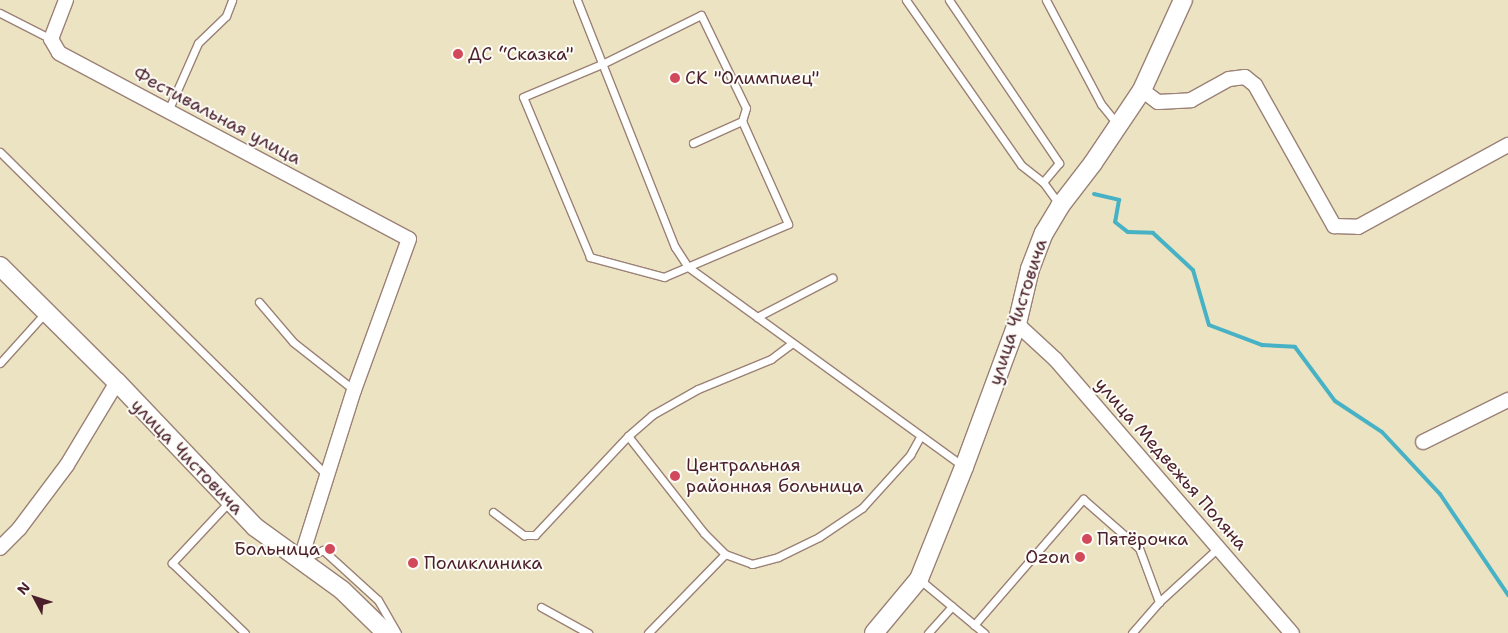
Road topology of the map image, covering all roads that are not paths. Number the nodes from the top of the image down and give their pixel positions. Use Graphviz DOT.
graph roads {
  1 [pos="66,0"];
  2 [pos="232,0"];
  3 [pos="577,0"];
  4 [pos="906,0"];
  5 [pos="949,0"];
  6 [pos="1046,0"];
  7 [pos="1183,0"];
  8 [pos="0,13"];
  9 [pos="52,39"];
  10 [pos="602,64"];
  11 [pos="1142,90"];
  12 [pos="168,111"];
  13 [pos="742,121"];
  14 [pos="1118,125"];
  15 [pos="693,143"];
  16 [pos="1508,145"];
  17 [pos="0,152"];
  18 [pos="1043,182"];
  19 [pos="1060,206"];
  20 [pos="0,266"];
  21 [pos="688,267"];
  22 [pos="832,278"];
  23 [pos="259,302"];
  24 [pos="46,312"];
  25 [pos="757,317"];
  26 [pos="1017,324"];
  27 [pos="792,343"];
  28 [pos="0,363"];
  29 [pos="117,382"];
  30 [pos="354,390"];
  31 [pos="1508,400"];
  32 [pos="628,436"];
  33 [pos="920,437"];
  34 [pos="1422,442"];
  35 [pos="964,467"];
  36 [pos="326,475"];
  37 [pos="228,504"];
  38 [pos="494,512"];
  39 [pos="1219,547"];
  40 [pos="0,548"];
  41 [pos="725,554"];
  42 [pos="300,561"];
  43 [pos="919,578"];
  44 [pos="1159,602"];
  45 [pos="952,606"];
  46 [pos="541,607"];
  47 [pos="974,625"];
  48 [pos="246,633"];
  49 [pos="386,633"];
  50 [pos="397,633"];
  51 [pos="588,633"];
  52 [pos="648,633"];
  53 [pos="874,633"];
  54 [pos="928,633"];
  55 [pos="984,633"];
  56 [pos="1132,633"];
  57 [pos="1292,633"];
  1 -- 9 [label="street"];
  2 -- 12 [label="lane"];
  3 -- 10 [label="lane"];
  4 -- 18 [label="lane"];
  5 -- 18 [label="lane"];
  6 -- 14 [label="lane"];
  7 -- 11 [label="street, улица Чистовича"];
  8 -- 9 [label="lane"];
  9 -- 12 [label="street, Фестивальная улица"];
  10 -- 13 [label="lane"];
  10 -- 21 [label="lane"];
  10 -- 21 [label="lane"];
  11 -- 14 [label="street, улица Чистовича"];
  11 -- 16 [label="street"];
  12 -- 30 [label="street, Фестивальная улица"];
  13 -- 15 [label="lane"];
  13 -- 21 [label="lane"];
  14 -- 19 [label="street, улица Чистовича"];
  17 -- 36 [label="lane"];
  18 -- 19 [label="lane"];
  19 -- 26 [label="street, улица Чистовича"];
  20 -- 24 [label="street, улица Чистовича"];
  21 -- 25 [label="lane"];
  22 -- 25 [label="lane"];
  23 -- 30 [label="lane"];
  24 -- 28 [label="lane"];
  24 -- 29 [label="street, улица Чистовича"];
  25 -- 27 [label="lane"];
  26 -- 35 [label="street, улица Чистовича"];
  26 -- 39 [label="street, улица Медвежья Поляна"];
  27 -- 32 [label="lane"];
  27 -- 33 [label="lane"];
  29 -- 40 [label="street"];
  29 -- 42 [label="street, улица Чистовича"];
  30 -- 36 [label="street"];
  31 -- 34 [label="street"];
  32 -- 38 [label="lane"];
  32 -- 41 [label="lane"];
  33 -- 35 [label="lane"];
  33 -- 41 [label="lane"];
  35 -- 43 [label="street, улица Чистовича"];
  36 -- 42 [label="street"];
  37 -- 48 [label="lane"];
  39 -- 44 [label="lane"];
  39 -- 57 [label="street, улица Медвежья Поляна"];
  41 -- 52 [label="lane"];
  42 -- 49 [label="street, улица Чистовича"];
  42 -- 50 [label="lane"];
  43 -- 45 [label="lane"];
  43 -- 53 [label="street, улица Чистовича"];
  44 -- 47 [label="lane"];
  44 -- 56 [label="lane"];
  45 -- 47 [label="lane"];
  45 -- 54 [label="lane"];
  46 -- 51 [label="lane"];
  47 -- 55 [label="lane"];
}
